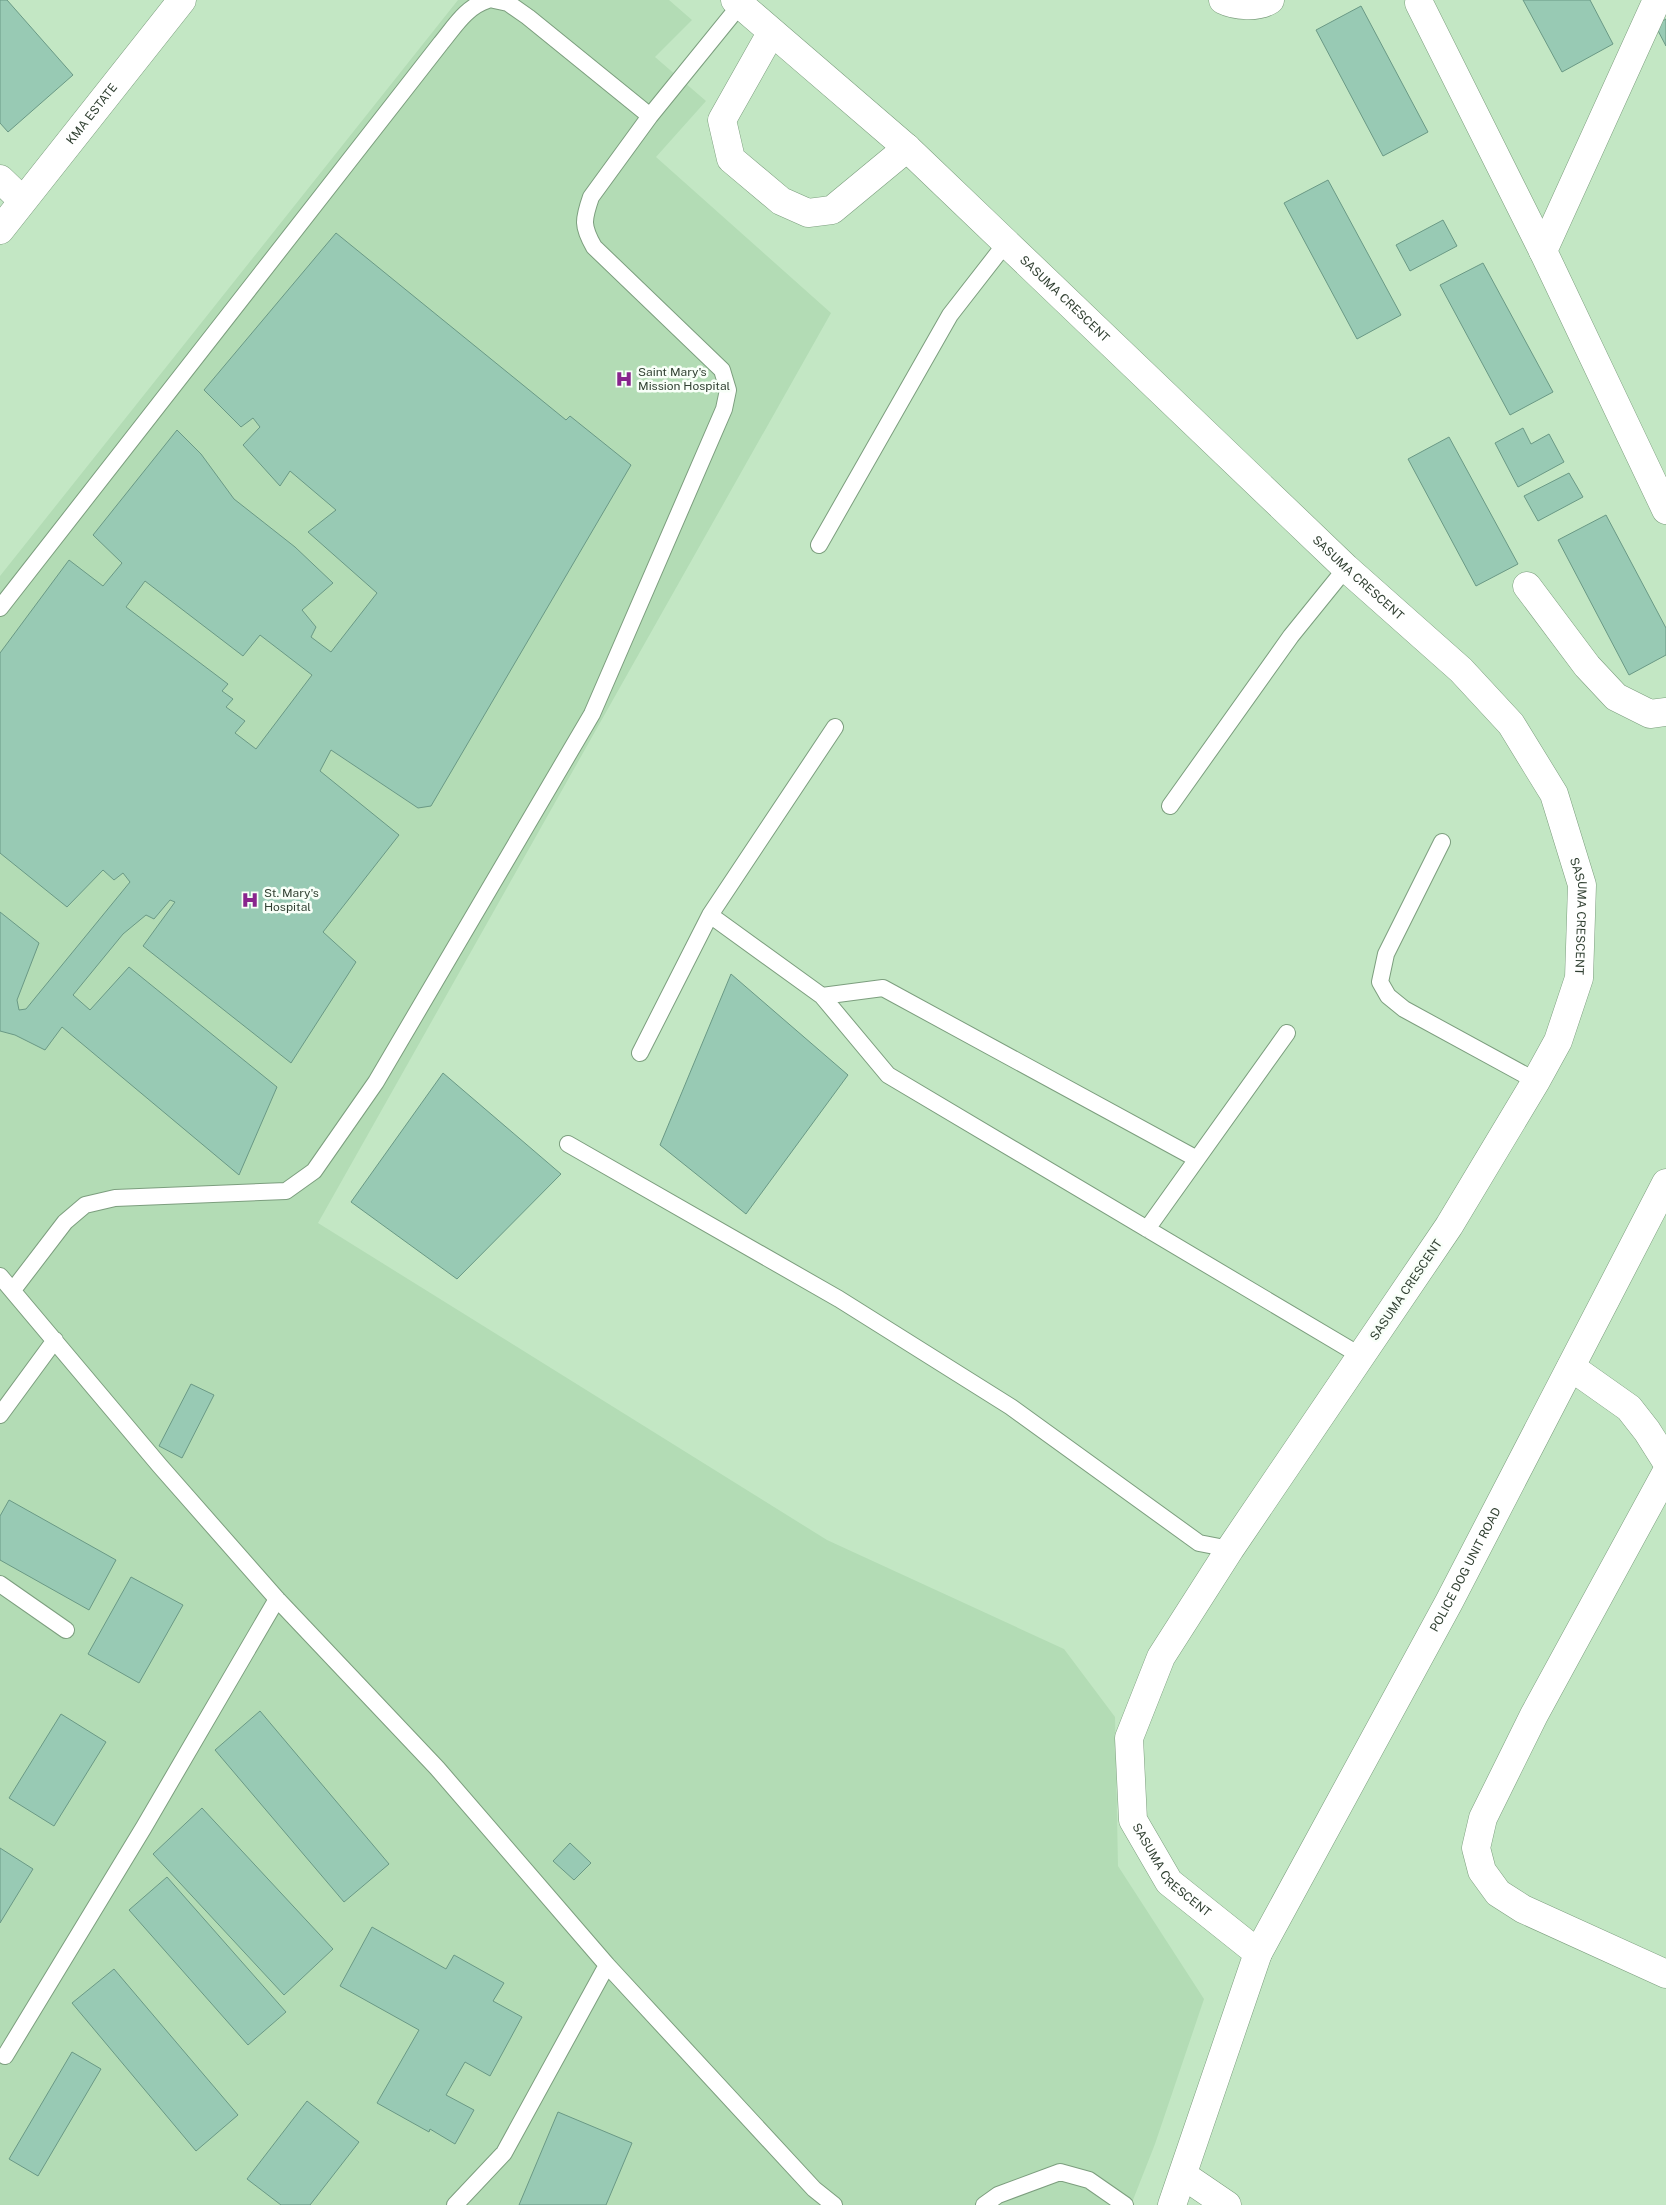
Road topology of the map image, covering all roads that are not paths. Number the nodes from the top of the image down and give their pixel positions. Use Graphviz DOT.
graph roads {
  1 [pos="182,0"];
  2 [pos="488,0"];
  3 [pos="494,0"];
  4 [pos="1223,0"];
  5 [pos="1270,0"];
  6 [pos="1657,0"];
  7 [pos="737,2"];
  8 [pos="1419,3"];
  9 [pos="771,33"];
  10 [pos="650,116"];
  11 [pos="907,148"];
  12 [pos="0,179"];
  13 [pos="22,200"];
  14 [pos="0,230"];
  15 [pos="1006,243"];
  16 [pos="1543,251"];
  17 [pos="1666,510"];
  18 [pos="819,544"];
  19 [pos="1346,568"];
  20 [pos="1527,586"];
  21 [pos="0,608"];
  22 [pos="1666,712"];
  23 [pos="834,727"];
  24 [pos="1170,806"];
  25 [pos="1442,842"];
  26 [pos="710,914"];
  27 [pos="822,996"];
  28 [pos="1286,1033"];
  29 [pos="640,1053"];
  30 [pos="1536,1081"];
  31 [pos="568,1144"];
  32 [pos="1197,1159"];
  33 [pos="1666,1183"];
  34 [pos="1147,1230"];
  35 [pos="0,1276"];
  36 [pos="13,1290"];
  37 [pos="55,1340"];
  38 [pos="1360,1356"];
  39 [pos="1571,1367"];
  40 [pos="0,1415"];
  41 [pos="1666,1461"];
  42 [pos="1666,1473"];
  43 [pos="1230,1549"];
  44 [pos="0,1584"];
  45 [pos="277,1599"];
  46 [pos="66,1630"];
  47 [pos="1258,1953"];
  48 [pos="607,1965"];
  49 [pos="1666,1974"];
  50 [pos="5,2056"];
  51 [pos="1183,2175"];
  52 [pos="455,2205"];
  53 [pos="834,2205"];
  54 [pos="984,2205"];
  55 [pos="1125,2205"];
  56 [pos="1172,2205"];
  57 [pos="1227,2205"];
  1 -- 13 [label="street, KMA ESTATE"];
  2 -- 21 [label="lane"];
  3 -- 10 [label="lane"];
  4 -- 5 [label="street"];
  6 -- 16 [label="street"];
  7 -- 9 [label="street, SASUMA CRESCENT"];
  7 -- 10 [label="lane"];
  8 -- 16 [label="street"];
  9 -- 11 [label="street, SASUMA CRESCENT"];
  9 -- 11 [label="street"];
  10 -- 36 [label="lane"];
  11 -- 15 [label="street, SASUMA CRESCENT"];
  12 -- 13 [label="street"];
  13 -- 14 [label="street, KMA ESTATE"];
  15 -- 18 [label="lane"];
  15 -- 19 [label="street, SASUMA CRESCENT"];
  16 -- 17 [label="street"];
  19 -- 24 [label="lane"];
  19 -- 30 [label="street, SASUMA CRESCENT"];
  20 -- 22 [label="street"];
  23 -- 26 [label="lane"];
  25 -- 30 [label="lane"];
  26 -- 27 [label="lane"];
  26 -- 29 [label="lane"];
  27 -- 32 [label="lane"];
  27 -- 34 [label="lane"];
  28 -- 32 [label="lane"];
  30 -- 38 [label="street, SASUMA CRESCENT"];
  31 -- 43 [label="lane"];
  32 -- 34 [label="lane"];
  33 -- 39 [label="street, POLICE DOG UNIT ROAD"];
  34 -- 38 [label="lane"];
  35 -- 36 [label="lane"];
  36 -- 37 [label="lane"];
  37 -- 40 [label="lane"];
  37 -- 45 [label="lane"];
  38 -- 43 [label="street, SASUMA CRESCENT"];
  39 -- 41 [label="street"];
  39 -- 47 [label="street, POLICE DOG UNIT ROAD"];
  42 -- 49 [label="street"];
  43 -- 47 [label="street, SASUMA CRESCENT"];
  44 -- 46 [label="lane"];
  45 -- 48 [label="lane"];
  45 -- 50 [label="lane"];
  47 -- 51 [label="street"];
  48 -- 52 [label="lane"];
  48 -- 53 [label="lane"];
  51 -- 56 [label="street"];
  51 -- 57 [label="street"];
  54 -- 55 [label="lane"];
}
